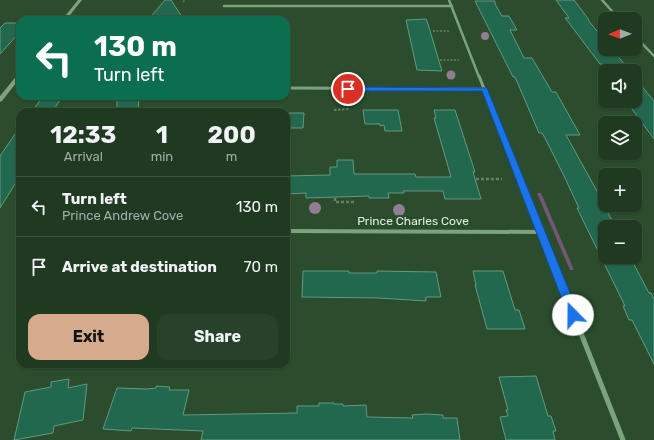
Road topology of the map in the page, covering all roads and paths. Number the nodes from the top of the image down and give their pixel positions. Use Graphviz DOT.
graph roads {
  1 [pos="80,0"];
  2 [pos="449,0"];
  3 [pos="602,0"];
  4 [pos="224,6"];
  5 [pos="452,6"];
  6 [pos="613,12"];
  7 [pos="67,16"];
  8 [pos="432,31"];
  9 [pos="449,31"];
  10 [pos="642,43"];
  11 [pos="654,56"];
  12 [pos="440,60"];
  13 [pos="459,60"];
  14 [pos="16,80"];
  15 [pos="290,88"];
  16 [pos="485,89"];
  17 [pos="0,100"];
  18 [pos="349,109"];
  19 [pos="334,110"];
  20 [pos="476,179"];
  21 [pos="502,179"];
  22 [pos="335,198"];
  23 [pos="355,202"];
  24 [pos="290,231"];
  25 [pos="540,232"];
  26 [pos="623,440"];
  1 -- 7 [label="street"];
  2 -- 5 [label="street"];
  3 -- 6 [label="street"];
  4 -- 5 [label="street"];
  5 -- 16 [label="street"];
  8 -- 9 [label="path"];
  10 -- 11 [label="street"];
  12 -- 13 [label="path"];
  14 -- 17 [label="street"];
  15 -- 16 [label="street"];
  16 -- 25 [label="street"];
  18 -- 19 [label="path"];
  20 -- 21 [label="path"];
  22 -- 23 [label="path"];
  24 -- 25 [label="street, Prince Charles Cove"];
  25 -- 26 [label="street"];
}
